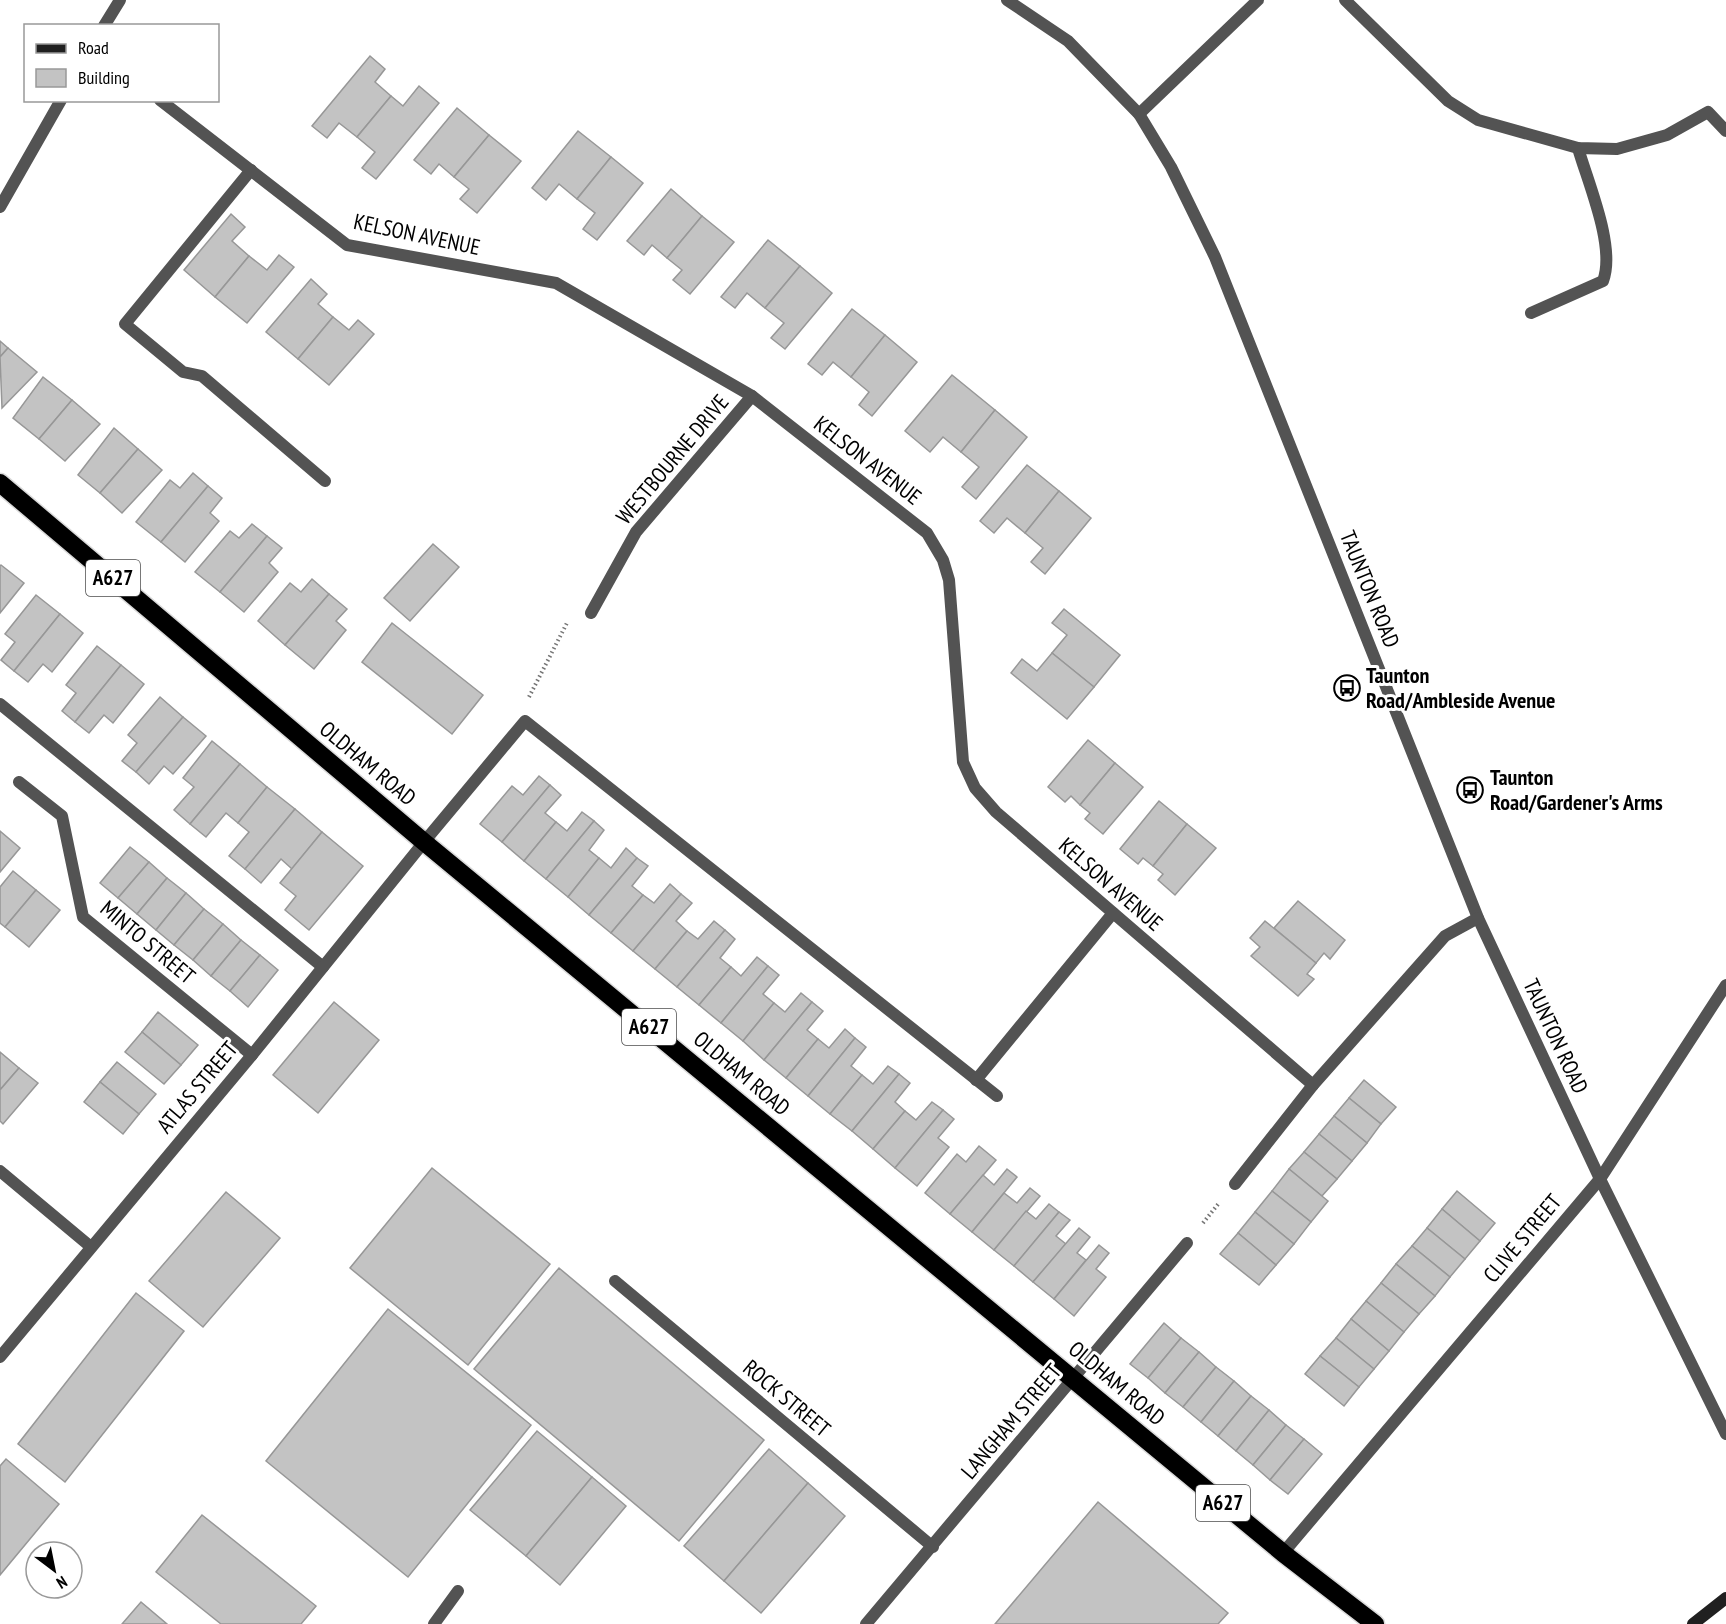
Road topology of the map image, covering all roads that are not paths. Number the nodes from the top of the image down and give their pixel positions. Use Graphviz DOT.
graph roads {
  1 [pos="120,0"];
  2 [pos="1007,0"];
  3 [pos="1258,0"];
  4 [pos="1345,0"];
  5 [pos="106,24"];
  6 [pos="60,102"];
  7 [pos="163,102"];
  8 [pos="1139,114"];
  9 [pos="1726,131"];
  10 [pos="1578,148"];
  11 [pos="250,170"];
  12 [pos="0,207"];
  13 [pos="1531,313"];
  14 [pos="752,396"];
  15 [pos="325,481"];
  16 [pos="0,483"];
  17 [pos="591,613"];
  18 [pos="0,704"];
  19 [pos="19,782"];
  20 [pos="424,842"];
  21 [pos="1113,913"];
  22 [pos="1479,918"];
  23 [pos="323,967"];
  24 [pos="1726,985"];
  25 [pos="252,1055"];
  26 [pos="976,1080"];
  27 [pos="1313,1085"];
  28 [pos="998,1096"];
  29 [pos="0,1171"];
  30 [pos="1600,1179"];
  31 [pos="1235,1184"];
  32 [pos="1186,1243"];
  33 [pos="91,1247"];
  34 [pos="615,1281"];
  35 [pos="0,1357"];
  36 [pos="1074,1378"];
  37 [pos="1726,1434"];
  38 [pos="933,1547"];
  39 [pos="1282,1552"];
  40 [pos="458,1591"];
  41 [pos="1726,1598"];
  42 [pos="434,1624"];
  43 [pos="866,1624"];
  44 [pos="1376,1624"];
  45 [pos="1693,1624"];
  1 -- 5 [label="street"];
  2 -- 8 [label="street, TAUNTON ROAD"];
  3 -- 8 [label="street"];
  4 -- 10 [label="street"];
  6 -- 12 [label="street"];
  7 -- 11 [label="street, KELSON AVENUE"];
  8 -- 22 [label="street, TAUNTON ROAD"];
  9 -- 10 [label="street"];
  10 -- 13 [label="street"];
  11 -- 14 [label="street, KELSON AVENUE"];
  11 -- 15 [label="street"];
  14 -- 17 [label="street, WESTBOURNE DRIVE"];
  14 -- 21 [label="street, KELSON AVENUE"];
  16 -- 20 [label="highway, OLDHAM ROAD / A627"];
  18 -- 23 [label="street"];
  19 -- 25 [label="street, MINTO STREET"];
  20 -- 23 [label="street, ATLAS STREET"];
  20 -- 26 [label="street, ATLAS STREET"];
  20 -- 36 [label="highway, OLDHAM ROAD / A627"];
  21 -- 26 [label="street"];
  21 -- 27 [label="street, KELSON AVENUE"];
  22 -- 27 [label="street"];
  22 -- 30 [label="street, TAUNTON ROAD"];
  23 -- 25 [label="street, ATLAS STREET"];
  24 -- 30 [label="street, CLIVE STREET"];
  25 -- 33 [label="street, ATLAS STREET"];
  26 -- 28 [label="street"];
  27 -- 31 [label="street"];
  29 -- 33 [label="street"];
  30 -- 37 [label="street, TAUNTON ROAD"];
  30 -- 39 [label="street, CLIVE STREET"];
  32 -- 36 [label="street, LANGHAM STREET"];
  33 -- 35 [label="street, ATLAS STREET"];
  34 -- 38 [label="street, ROCK STREET"];
  36 -- 38 [label="street, LANGHAM STREET"];
  36 -- 39 [label="highway, OLDHAM ROAD / A627"];
  38 -- 43 [label="street, LANGHAM STREET"];
  39 -- 44 [label="highway, OLDHAM ROAD / A627"];
  40 -- 42 [label="street"];
  41 -- 45 [label="street"];
}
